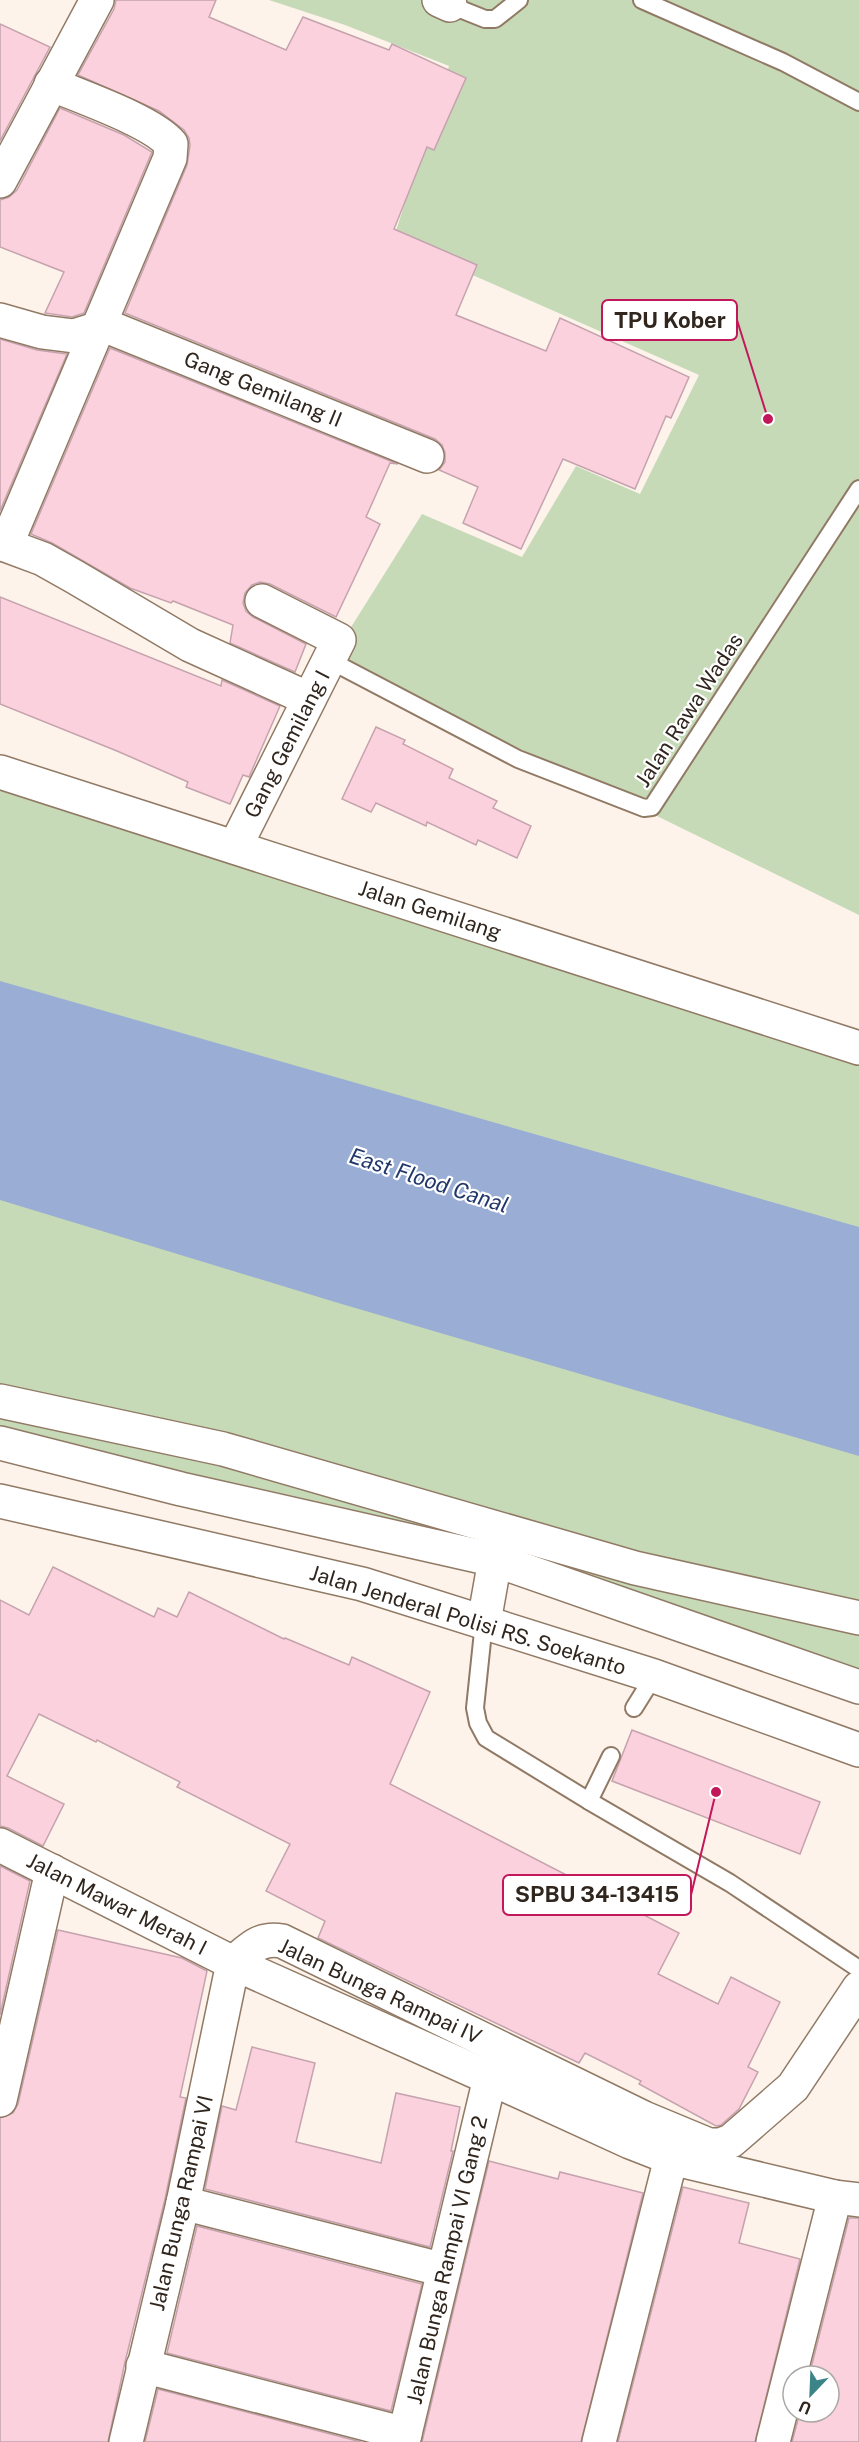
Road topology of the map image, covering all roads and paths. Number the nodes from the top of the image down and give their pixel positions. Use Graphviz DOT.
graph roads {
  1 [pos="97,0"];
  2 [pos="519,0"];
  3 [pos="642,0"];
  4 [pos="444,2"];
  5 [pos="51,84"];
  6 [pos="859,102"];
  7 [pos="0,181"];
  8 [pos="0,321"];
  9 [pos="98,329"];
  10 [pos="427,456"];
  11 [pos="859,489"];
  12 [pos="3,544"];
  13 [pos="262,601"];
  14 [pos="334,650"];
  15 [pos="309,699"];
  16 [pos="0,772"];
  17 [pos="235,848"];
  18 [pos="859,1048"];
  19 [pos="0,1401"];
  20 [pos="0,1443"];
  21 [pos="0,1501"];
  22 [pos="495,1560"];
  23 [pos="859,1618"];
  24 [pos="484,1622"];
  25 [pos="654,1676"];
  26 [pos="859,1687"];
  27 [pos="634,1708"];
  28 [pos="859,1750"];
  29 [pos="611,1755"];
  30 [pos="589,1801"];
  31 [pos="0,1845"];
  32 [pos="51,1871"];
  33 [pos="233,1964"];
  34 [pos="859,1968"];
  35 [pos="859,1988"];
  36 [pos="490,2078"];
  37 [pos="0,2100"];
  38 [pos="677,2146"];
  39 [pos="847,2198"];
  40 [pos="183,2203"];
  41 [pos="444,2270"];
  42 [pos="143,2366"];
  43 [pos="404,2438"];
  44 [pos="126,2442"];
  45 [pos="599,2442"];
  46 [pos="773,2442"];
  1 -- 5 [label="street"];
  2 -- 4 [label="lane"];
  3 -- 6 [label="lane"];
  5 -- 7 [label="street"];
  5 -- 9 [label="street"];
  8 -- 9 [label="street, Gang Gemilang II"];
  9 -- 10 [label="street, Gang Gemilang II"];
  9 -- 12 [label="street"];
  11 -- 14 [label="lane, Jalan Rawa Wadas"];
  12 -- 15 [label="street"];
  13 -- 14 [label="street"];
  14 -- 15 [label="street, Gang Gemilang I"];
  15 -- 17 [label="street, Gang Gemilang I"];
  16 -- 17 [label="street, Jalan Gemilang"];
  17 -- 18 [label="street, Jalan Gemilang"];
  19 -- 23 [label="street"];
  20 -- 22 [label="street"];
  21 -- 24 [label="street, Jalan Jenderal Polisi RS. Soekanto"];
  22 -- 24 [label="street"];
  22 -- 26 [label="street"];
  24 -- 25 [label="street, Jalan Jenderal Polisi RS. Soekanto"];
  24 -- 30 [label="lane"];
  25 -- 27 [label="lane"];
  25 -- 28 [label="street, Jalan Jenderal Polisi RS. Soekanto"];
  29 -- 30 [label="lane"];
  30 -- 34 [label="lane"];
  31 -- 32 [label="street, Jalan Mawar Merah I"];
  32 -- 33 [label="street, Jalan Mawar Merah I"];
  32 -- 37 [label="street"];
  33 -- 36 [label="street, Jalan Bunga Rampai IV"];
  33 -- 38 [label="street, Jalan Bunga Rampai IV"];
  33 -- 40 [label="street, Jalan Bunga Rampai VI"];
  35 -- 38 [label="street, Jalan Bunga Rampai IV"];
  36 -- 38 [label="street, Jalan Bunga Rampai IV"];
  36 -- 41 [label="street, Jalan Bunga Rampai VI Gang 2"];
  38 -- 39 [label="street, Jalan Bunga Rampai IV"];
  38 -- 45 [label="street"];
  39 -- 46 [label="street"];
  40 -- 41 [label="street"];
  40 -- 42 [label="street, Jalan Bunga Rampai VI"];
  41 -- 43 [label="street, Jalan Bunga Rampai VI Gang 2"];
  42 -- 43 [label="street"];
  42 -- 44 [label="street, Jalan Bunga Rampai VI"];
}
